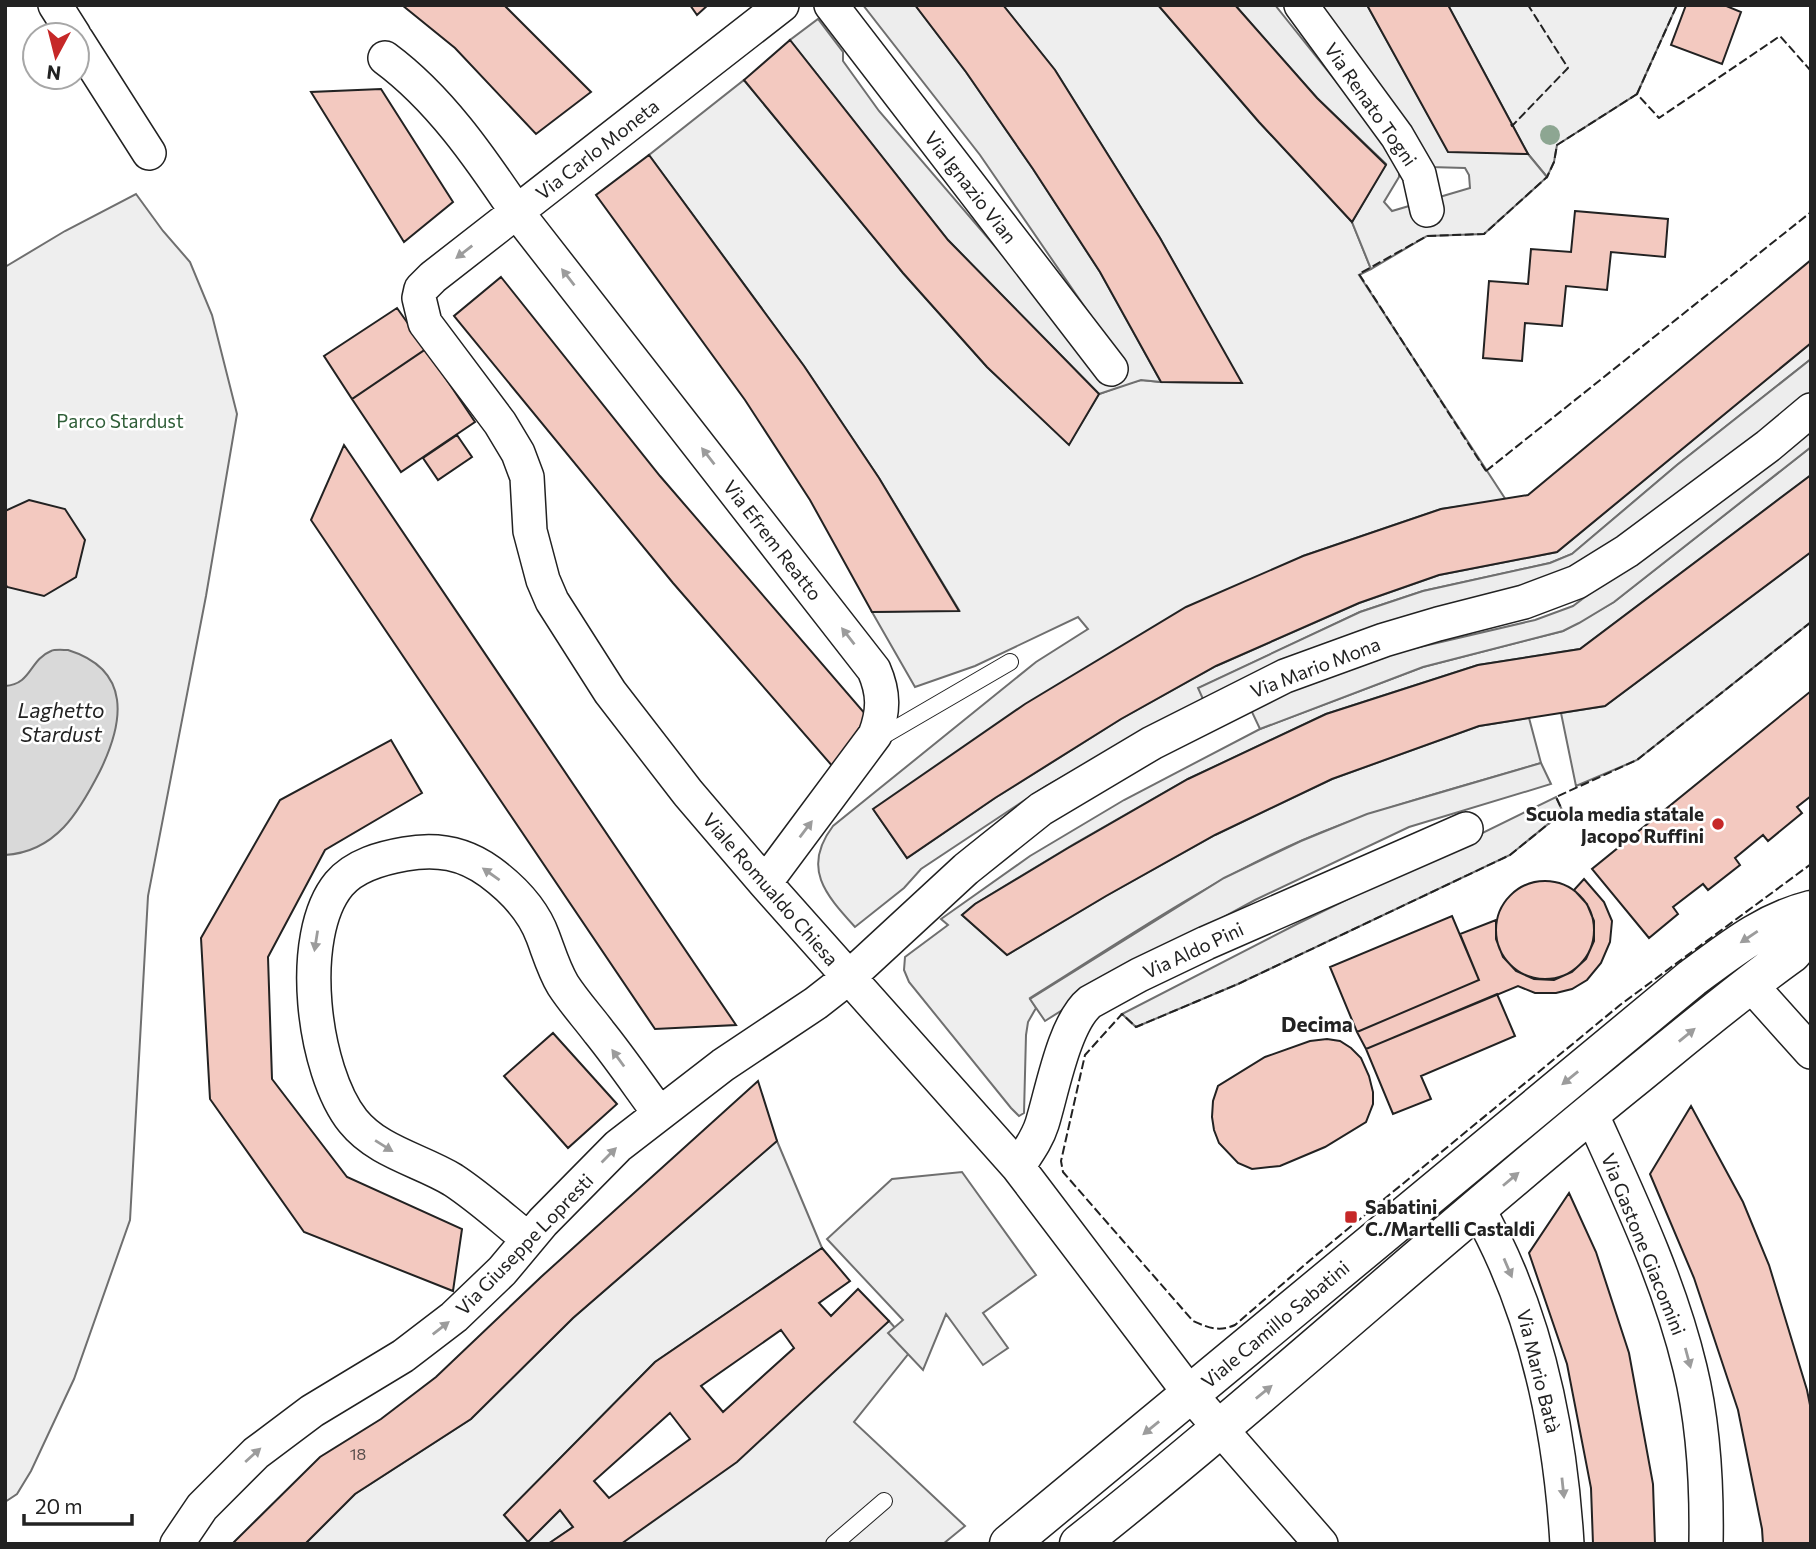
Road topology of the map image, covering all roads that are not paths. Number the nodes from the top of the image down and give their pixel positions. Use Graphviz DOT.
graph roads {
  1 [pos="55,5"];
  2 [pos="782,5"];
  3 [pos="831,5"];
  4 [pos="1301,5"];
  5 [pos="65,21"];
  6 [pos="385,58"];
  7 [pos="91,62"];
  8 [pos="149,153"];
  9 [pos="1427,210"];
  10 [pos="516,211"];
  11 [pos="419,298"];
  12 [pos="1111,369"];
  13 [pos="1811,410"];
  14 [pos="1010,662"];
  15 [pos="870,743"];
  16 [pos="1466,829"];
  17 [pos="765,884"];
  18 [pos="1811,910"];
  19 [pos="1811,930"];
  20 [pos="848,978"];
  21 [pos="1750,984"];
  22 [pos="1811,1052"];
  23 [pos="1591,1112"];
  24 [pos="659,1113"];
  25 [pos="1018,1167"];
  26 [pos="1477,1207"];
  27 [pos="528,1239"];
  28 [pos="1192,1395"];
  29 [pos="1220,1428"];
  30 [pos="884,1501"];
  31 [pos="177,1544"];
  32 [pos="834,1544"];
  33 [pos="1009,1544"];
  34 [pos="1079,1544"];
  35 [pos="1321,1544"];
  36 [pos="1567,1544"];
  37 [pos="1706,1544"];
  1 -- 5 [label="street"];
  2 -- 10 [label="street, Via Carlo Moneta"];
  3 -- 12 [label="street, Via Ignazio Vian"];
  4 -- 9 [label="street, Via Renato Togni"];
  6 -- 10 [label="street, Via Efrem Reatto"];
  7 -- 8 [label="street"];
  10 -- 11 [label="street, Via Carlo Moneta, one-way"];
  15 -- 10 [label="street, Via Efrem Reatto, one-way"];
  11 -- 17 [label="street, Viale Romualdo Chiesa"];
  13 -- 20 [label="street, Via Mario Mona"];
  14 -- 15 [label="lane"];
  17 -- 15 [label="street, Via Efrem Reatto, one-way"];
  16 -- 25 [label="street, Via Aldo Pini"];
  17 -- 20 [label="street, Viale Romualdo Chiesa"];
  18 -- 28 [label="street, Viale Camillo Sabatini, one-way"];
  19 -- 21 [label="street"];
  20 -- 24 [label="street, Via Giuseppe Lopresti"];
  20 -- 25 [label="street, Viale Romualdo Chiesa"];
  21 -- 22 [label="street"];
  23 -- 21 [label="street, one-way"];
  26 -- 23 [label="street, one-way"];
  23 -- 37 [label="street, Via Gastone Giacomini, one-way"];
  27 -- 24 [label="street, Via Giuseppe Lopresti, one-way"];
  24 -- 27 [label="street, one-way"];
  25 -- 28 [label="street, Viale Romualdo Chiesa"];
  29 -- 26 [label="street, one-way"];
  26 -- 36 [label="street, Via Mario Batà, one-way"];
  31 -- 27 [label="street, Via Giuseppe Lopresti, one-way"];
  28 -- 29 [label="street, Viale Romualdo Chiesa"];
  28 -- 33 [label="street, Viale Camillo Sabatini, one-way"];
  29 -- 34 [label="street"];
  29 -- 35 [label="street, Viale Romualdo Chiesa"];
  30 -- 32 [label="lane"];
}
